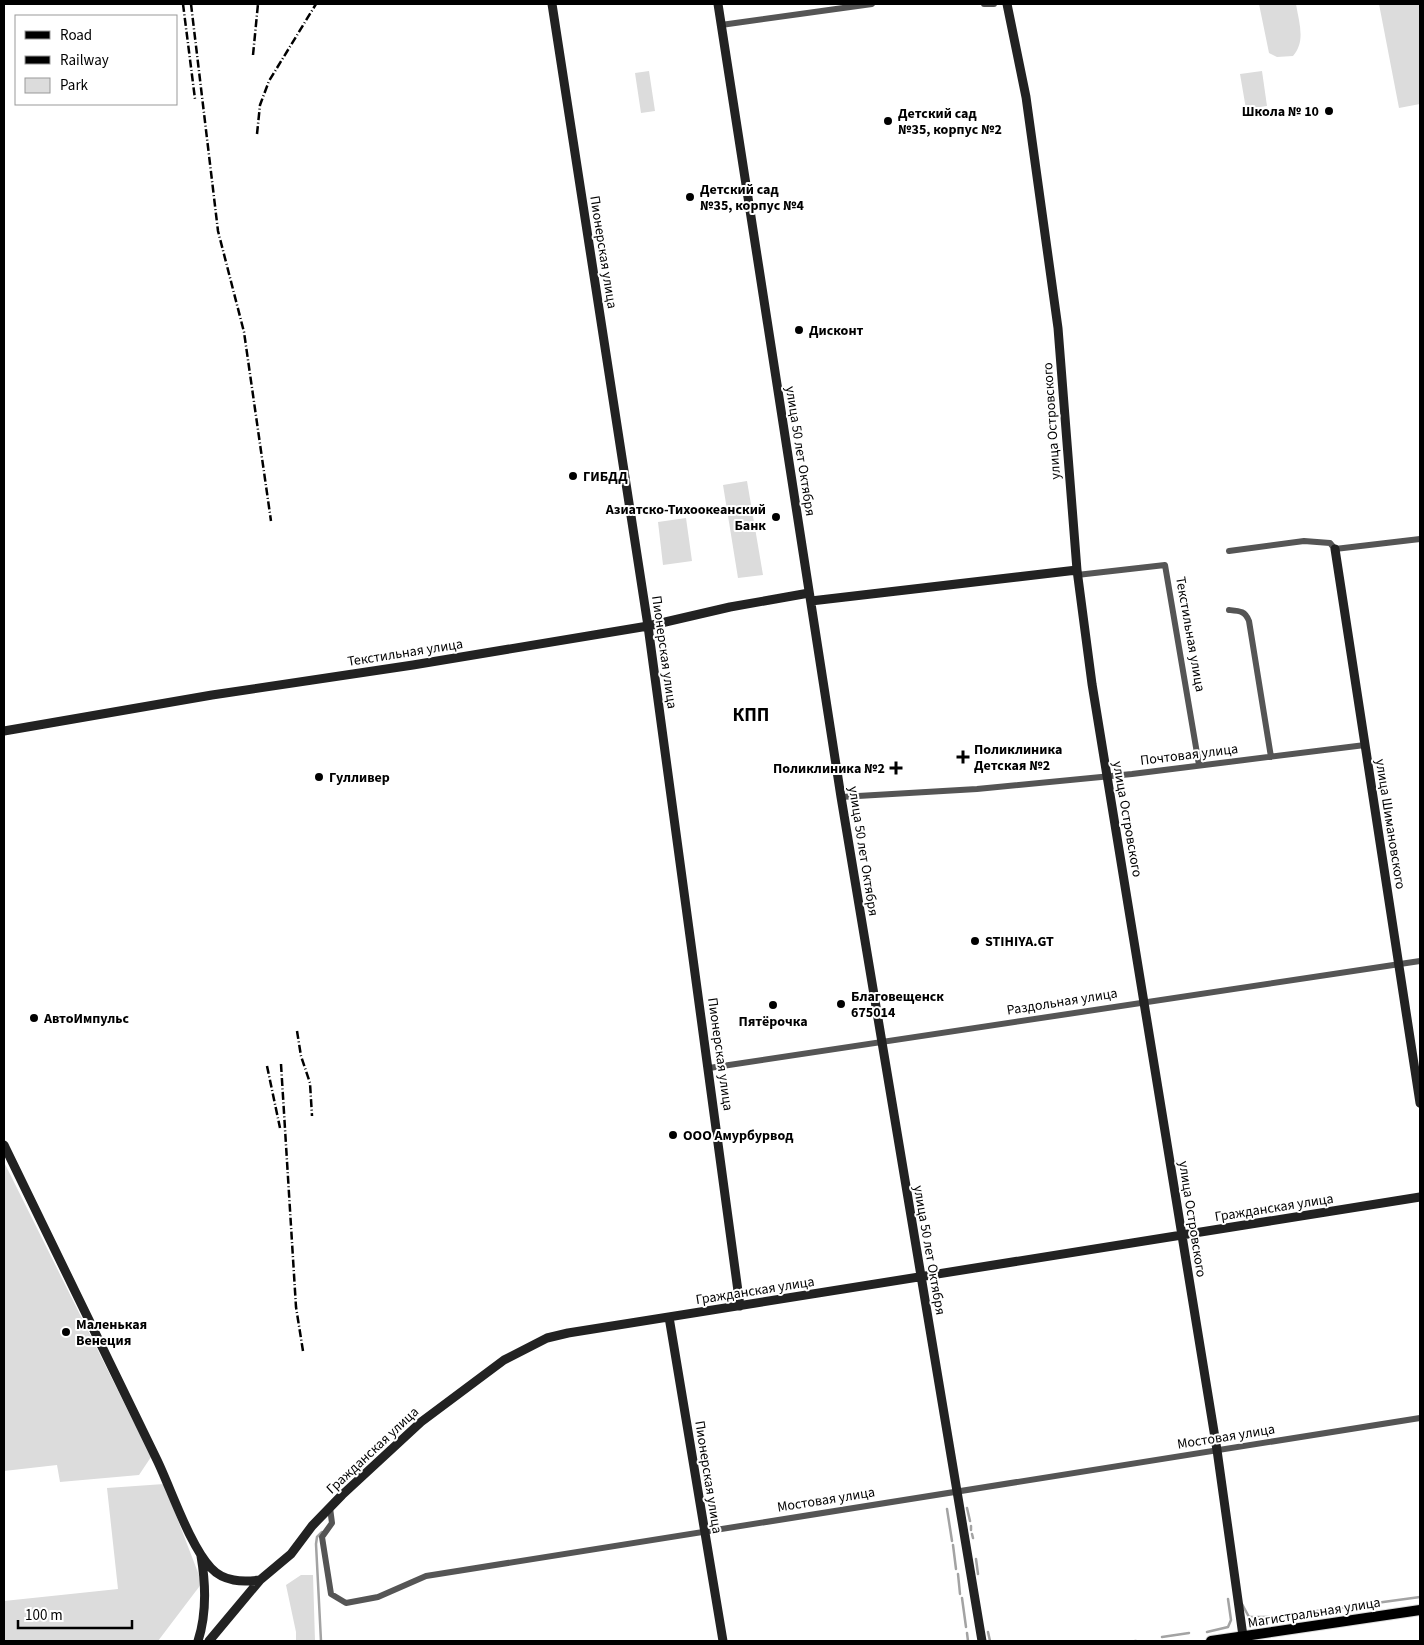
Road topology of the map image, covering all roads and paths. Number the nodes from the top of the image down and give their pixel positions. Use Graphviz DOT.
graph roads {
  1 [pos="552,4"];
  2 [pos="718,4"];
  3 [pos="872,4"];
  4 [pos="984,4"];
  5 [pos="994,4"];
  6 [pos="1007,4"];
  7 [pos="721,25"];
  8 [pos="1420,539"];
  9 [pos="1335,549"];
  10 [pos="1229,551"];
  11 [pos="1077,572"];
  12 [pos="810,597"];
  13 [pos="1229,610"];
  14 [pos="648,626"];
  15 [pos="4,731"];
  16 [pos="1365,746"];
  17 [pos="1271,757"];
  18 [pos="1199,765"];
  19 [pos="1106,776"];
  20 [pos="841,797"];
  21 [pos="1420,961"];
  22 [pos="1399,964"];
  23 [pos="1144,1001"];
  24 [pos="881,1042"];
  25 [pos="709,1068"];
  26 [pos="1420,1103"];
  27 [pos="4,1145"];
  28 [pos="1420,1197"];
  29 [pos="1182,1236"];
  30 [pos="921,1278"];
  31 [pos="740,1306"];
  32 [pos="669,1317"];
  33 [pos="1420,1418"];
  34 [pos="1217,1450"];
  35 [pos="957,1492"];
  36 [pos="330,1508"];
  37 [pos="704,1531"];
  38 [pos="201,1556"];
  39 [pos="260,1580"];
  40 [pos="1420,1610"];
  41 [pos="1243,1636"];
  42 [pos="198,1641"];
  43 [pos="209,1641"];
  44 [pos="723,1641"];
  45 [pos="982,1641"];
  46 [pos="1211,1641"];
  1 -- 14 [label="street, Пионерская улица"];
  2 -- 7 [label="street, улица 50 лет Октября"];
  3 -- 7 [label="street"];
  4 -- 5 [label="street"];
  6 -- 11 [label="street, улица Островского"];
  7 -- 12 [label="street, улица 50 лет Октября"];
  8 -- 9 [label="street"];
  9 -- 10 [label="street"];
  9 -- 16 [label="street, улица Шимановского"];
  11 -- 12 [label="street, Текстильная улица"];
  11 -- 18 [label="street, Текстильная улица"];
  11 -- 19 [label="street, улица Островского"];
  12 -- 14 [label="street, Текстильная улица"];
  12 -- 20 [label="street, улица 50 лет Октября"];
  13 -- 17 [label="street"];
  14 -- 15 [label="street, Текстильная улица"];
  14 -- 25 [label="street, Пионерская улица"];
  16 -- 17 [label="street, Почтовая улица"];
  16 -- 22 [label="street, улица Шимановского"];
  17 -- 18 [label="street, Почтовая улица"];
  18 -- 19 [label="street, Почтовая улица"];
  19 -- 20 [label="street, Почтовая улица"];
  19 -- 23 [label="street, улица Островского"];
  20 -- 24 [label="street, улица 50 лет Октября"];
  21 -- 22 [label="street, Раздольная улица"];
  22 -- 23 [label="street, Раздольная улица"];
  22 -- 26 [label="street, улица Шимановского"];
  23 -- 24 [label="street, Раздольная улица"];
  23 -- 29 [label="street, улица Островского"];
  24 -- 25 [label="street, Раздольная улица"];
  24 -- 30 [label="street, улица 50 лет Октября"];
  25 -- 31 [label="street, Пионерская улица"];
  27 -- 38 [label="street"];
  28 -- 29 [label="street, Гражданская улица"];
  29 -- 30 [label="street, Гражданская улица"];
  29 -- 34 [label="street, улица Островского"];
  30 -- 31 [label="street, Гражданская улица"];
  30 -- 35 [label="street, улица 50 лет Октября"];
  31 -- 32 [label="street, Гражданская улица"];
  32 -- 36 [label="street, Гражданская улица"];
  32 -- 37 [label="street, Пионерская улица"];
  33 -- 34 [label="street, Мостовая улица"];
  34 -- 35 [label="street, Мостовая улица"];
  34 -- 41 [label="street, улица Островского"];
  35 -- 37 [label="street, Мостовая улица"];
  35 -- 45 [label="street, улица 50 лет Октября"];
  36 -- 37 [label="street, Мостовая улица"];
  36 -- 39 [label="street, Гражданская улица"];
  37 -- 44 [label="street, Пионерская улица"];
  38 -- 39 [label="street"];
  38 -- 42 [label="street"];
  39 -- 43 [label="street, Гражданская улица"];
  40 -- 41 [label="main road, Магистральная улица"];
  41 -- 46 [label="main road, Магистральная улица"];
}
